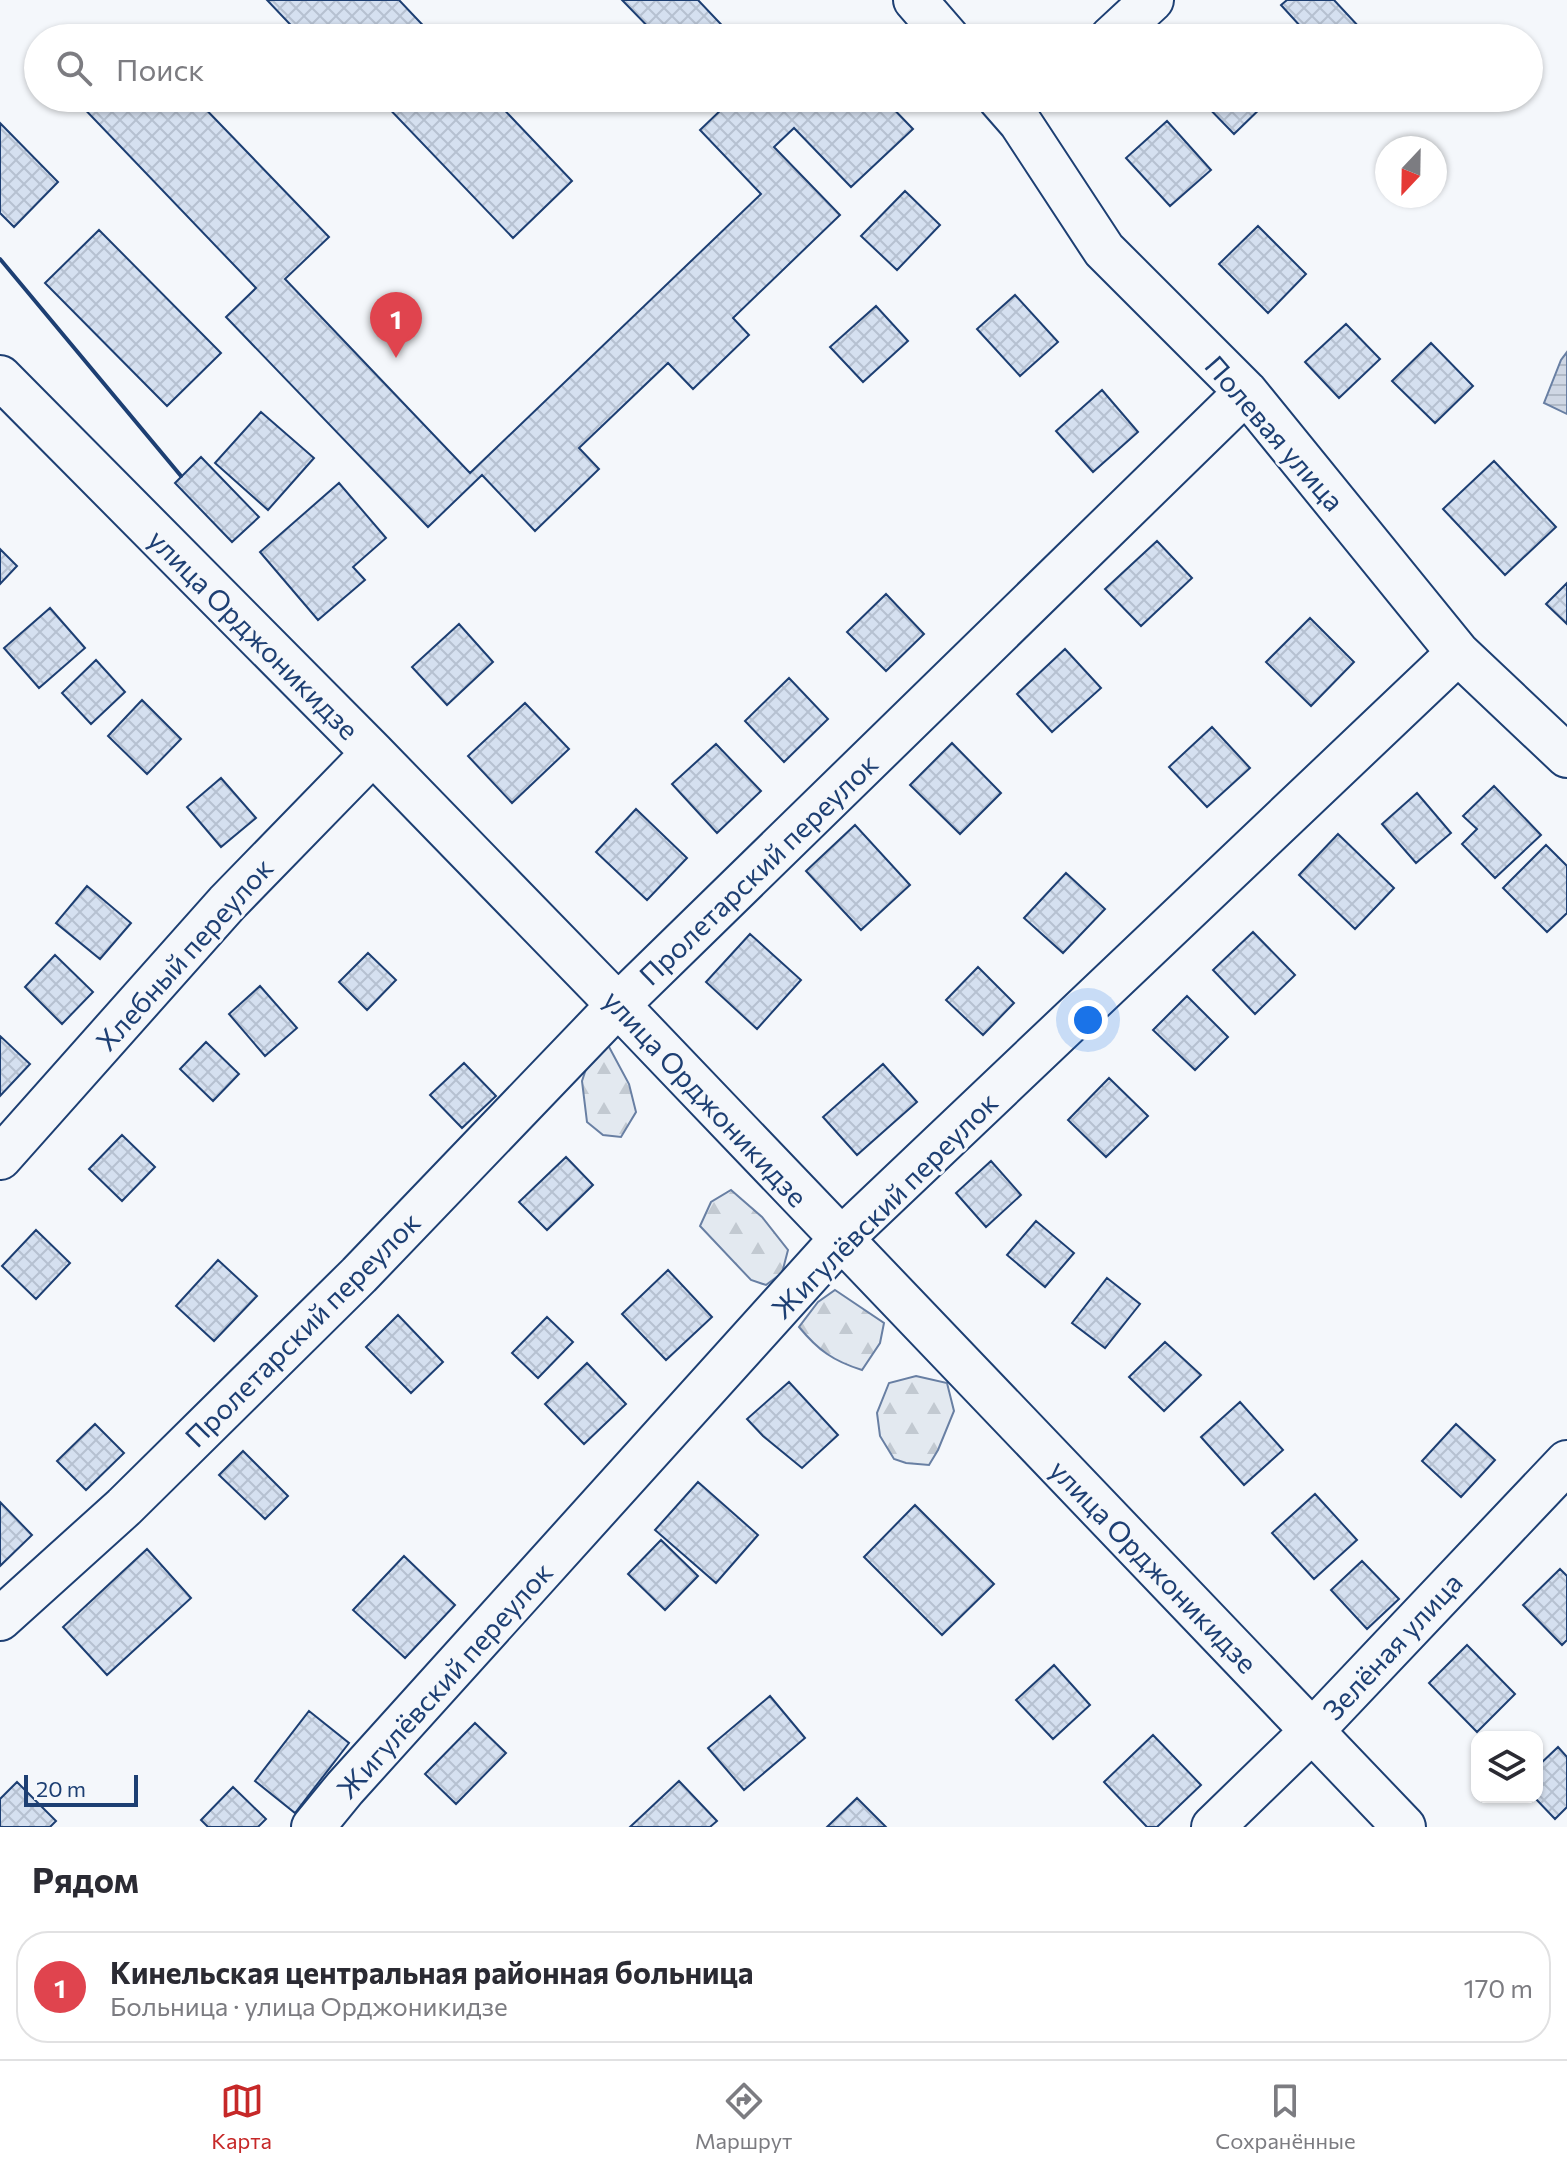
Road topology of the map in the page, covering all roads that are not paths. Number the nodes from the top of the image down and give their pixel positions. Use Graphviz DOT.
graph roads {
  1 [pos="915,0"];
  2 [pos="1152,0"];
  3 [pos="936,24"];
  4 [pos="1126,24"];
  5 [pos="1024,112"];
  6 [pos="0,377"];
  7 [pos="1246,392"];
  8 [pos="1458,653"];
  9 [pos="373,753"];
  10 [pos="1567,756"];
  11 [pos="618,1005"];
  12 [pos="0,1158"];
  13 [pos="840,1240"];
  14 [pos="1567,1462"];
  15 [pos="0,1619"];
  16 [pos="1313,1730"];
  17 [pos="313,1827"];
  18 [pos="1213,1827"];
  19 [pos="1404,1827"];
  1 -- 3 [label="street"];
  2 -- 4 [label="street"];
  5 -- 7 [label="street, Полевая улица"];
  6 -- 9 [label="street, улица Орджоникидзе"];
  7 -- 8 [label="street, Полевая улица"];
  7 -- 11 [label="street, Пролетарский переулок"];
  8 -- 10 [label="street, Полевая улица"];
  8 -- 13 [label="street, Жигулёвский переулок"];
  9 -- 11 [label="street, улица Орджоникидзе"];
  9 -- 12 [label="street, Хлебный переулок"];
  11 -- 13 [label="street, улица Орджоникидзе"];
  11 -- 15 [label="street, Пролетарский переулок"];
  13 -- 16 [label="street, улица Орджоникидзе"];
  13 -- 17 [label="street, Жигулёвский переулок"];
  14 -- 16 [label="street, Зелёная улица"];
  16 -- 18 [label="street, Зелёная улица"];
  16 -- 19 [label="street, улица Орджоникидзе"];
}
